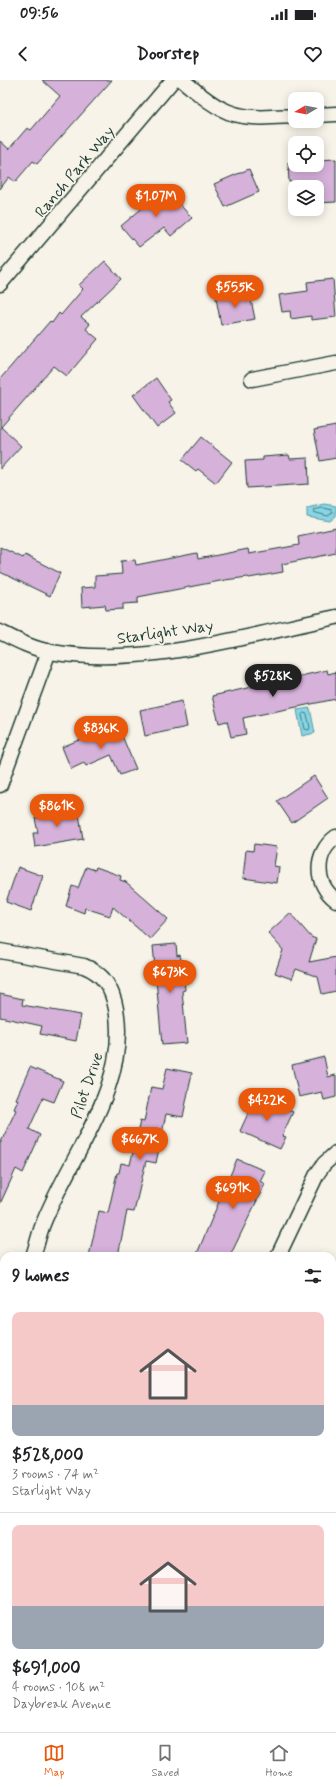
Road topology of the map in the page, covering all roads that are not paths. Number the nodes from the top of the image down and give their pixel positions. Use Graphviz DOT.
graph roads {
  1 [pos="173,80"];
  2 [pos="182,80"];
  3 [pos="336,114"];
  4 [pos="324,115"];
  5 [pos="288,116"];
  6 [pos="0,284"];
  7 [pos="336,363"];
  8 [pos="252,379"];
  9 [pos="336,617"];
  10 [pos="0,632"];
  11 [pos="50,651"];
  12 [pos="0,785"];
  13 [pos="336,837"];
  14 [pos="336,900"];
  15 [pos="0,951"];
  16 [pos="336,1153"];
  17 [pos="34,1252"];
  18 [pos="280,1252"];
  1 -- 6 [label="street, Ranch Park Way"];
  2 -- 5 [label="street"];
  3 -- 4 [label="street"];
  7 -- 8 [label="street"];
  9 -- 11 [label="street, Starlight Way"];
  10 -- 11 [label="street, Starlight Way"];
  11 -- 12 [label="street"];
  13 -- 14 [label="street"];
  15 -- 17 [label="street, Pilot Drive"];
  16 -- 18 [label="street"];
}
